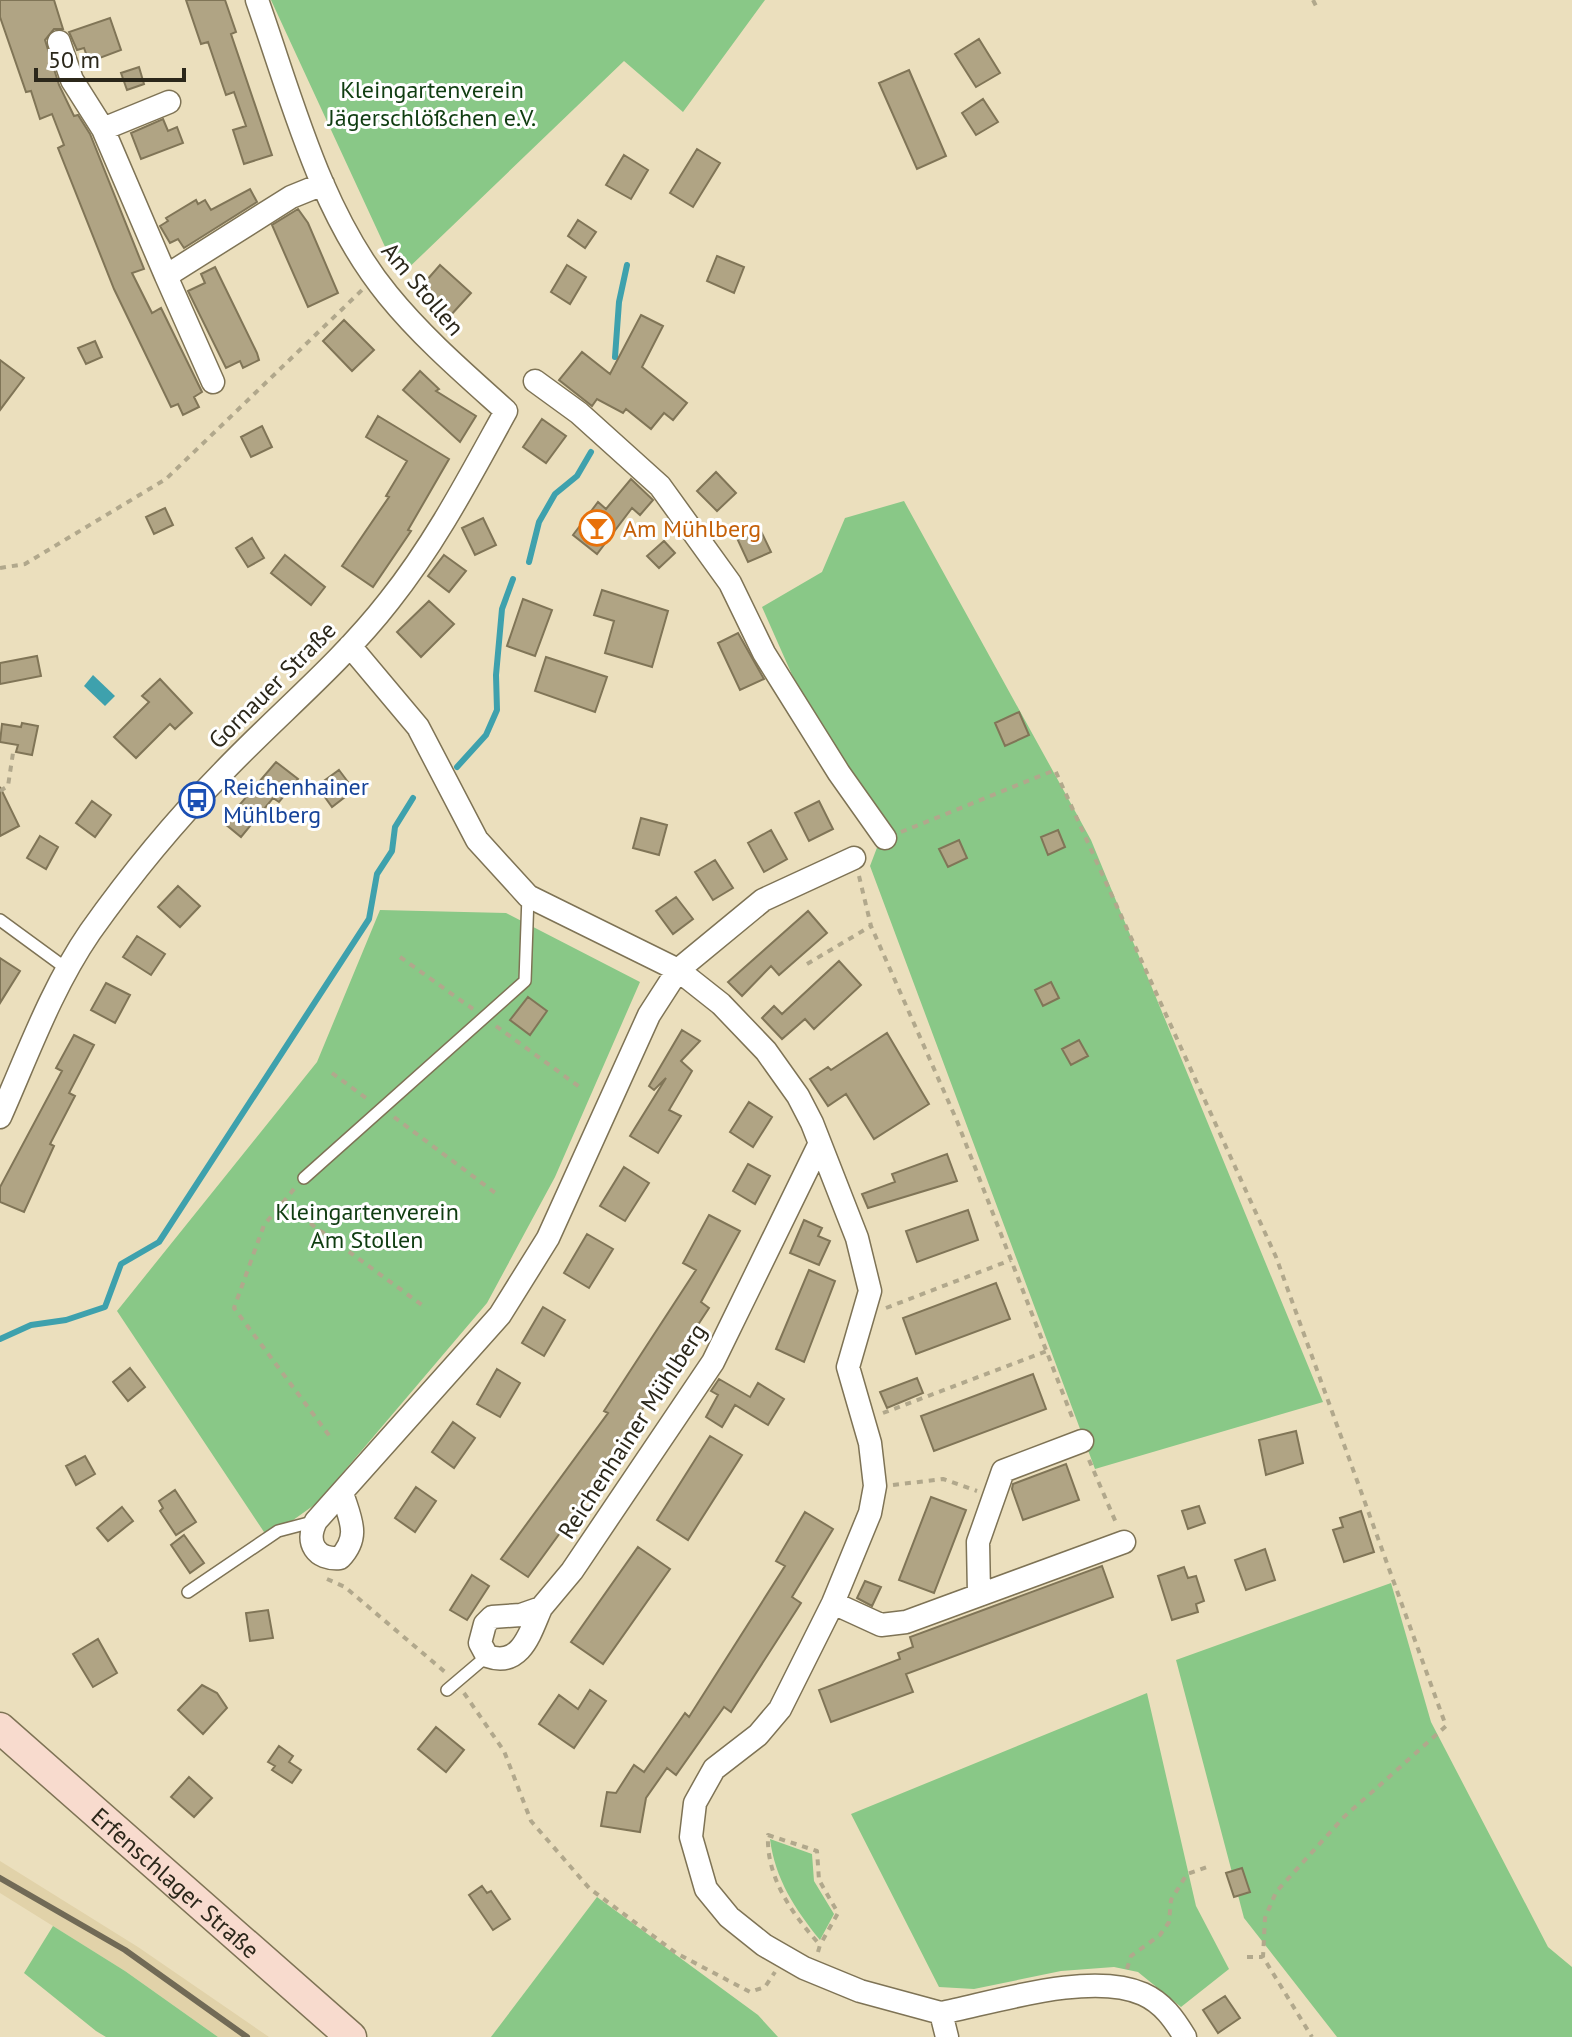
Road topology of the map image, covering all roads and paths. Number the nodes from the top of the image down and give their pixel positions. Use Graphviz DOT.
graph roads {
  1 [pos="257,0"];
  2 [pos="1313,0"];
  3 [pos="1317,8"];
  4 [pos="59,42"];
  5 [pos="169,102"];
  6 [pos="103,129"];
  7 [pos="323,184"];
  8 [pos="166,276"];
  9 [pos="378,281"];
  10 [pos="535,381"];
  11 [pos="213,382"];
  12 [pos="506,411"];
  13 [pos="0,568"];
  14 [pos="350,646"];
  15 [pos="13,753"];
  16 [pos="0,791"];
  17 [pos="885,838"];
  18 [pos="854,858"];
  19 [pos="528,896"];
  20 [pos="0,920"];
  21 [pos="871,926"];
  22 [pos="400,957"];
  23 [pos="807,964"];
  24 [pos="67,969"];
  25 [pos="678,970"];
  26 [pos="485,1017"];
  27 [pos="332,1073"];
  28 [pos="581,1088"];
  29 [pos="382,1109"];
  30 [pos="0,1117"];
  31 [pos="819,1145"];
  32 [pos="304,1178"];
  33 [pos="498,1195"];
  34 [pos="281,1202"];
  35 [pos="1011,1260"];
  36 [pos="422,1305"];
  37 [pos="868,1306"];
  38 [pos="1047,1351"];
  39 [pos="862,1421"];
  40 [pos="331,1438"];
  41 [pos="1082,1441"];
  42 [pos="915,1484"];
  43 [pos="343,1496"];
  44 [pos="993,1497"];
  45 [pos="316,1521"];
  46 [pos="1124,1542"];
  47 [pos="316,1575"];
  48 [pos="188,1592"];
  49 [pos="979,1594"];
  50 [pos="833,1603"];
  51 [pos="541,1608"];
  52 [pos="487,1656"];
  53 [pos="452,1686"];
  54 [pos="0,1728"];
  55 [pos="1207,1867"];
  56 [pos="820,1945"];
  57 [pos="818,1954"];
  58 [pos="784,1957"];
  59 [pos="1247,1957"];
  60 [pos="1263,1957"];
  61 [pos="1122,1987"];
  62 [pos="941,2013"];
  63 [pos="351,2037"];
  64 [pos="947,2037"];
  65 [pos="1185,2037"];
  66 [pos="1312,2037"];
  1 -- 7 [label="street, Am Stollen"];
  2 -- 3 [label="path"];
  4 -- 6 [label="street"];
  5 -- 6 [label="street"];
  6 -- 8 [label="street"];
  7 -- 8 [label="street"];
  7 -- 9 [label="street, Am Stollen"];
  8 -- 11 [label="street"];
  9 -- 12 [label="street, Am Stollen"];
  9 -- 13 [label="path"];
  10 -- 17 [label="street"];
  12 -- 14 [label="street, Gornauer Straße"];
  14 -- 19 [label="street"];
  14 -- 24 [label="street, Gornauer Straße"];
  15 -- 16 [label="path"];
  17 -- 60 [label="path"];
  18 -- 21 [label="path"];
  18 -- 25 [label="street"];
  19 -- 25 [label="street"];
  19 -- 26 [label="lane"];
  20 -- 24 [label="lane"];
  21 -- 23 [label="path"];
  21 -- 35 [label="path"];
  22 -- 26 [label="path"];
  24 -- 30 [label="street, Gornauer Straße"];
  25 -- 31 [label="street"];
  25 -- 43 [label="street"];
  26 -- 28 [label="path"];
  26 -- 29 [label="lane"];
  27 -- 29 [label="path"];
  29 -- 32 [label="lane"];
  29 -- 33 [label="path"];
  31 -- 37 [label="street"];
  31 -- 51 [label="street, Reichenhainer Mühlberg"];
  32 -- 34 [label="path"];
  34 -- 36 [label="path"];
  34 -- 40 [label="path"];
  35 -- 37 [label="path"];
  35 -- 38 [label="path"];
  37 -- 39 [label="street"];
  38 -- 39 [label="path"];
  38 -- 41 [label="path"];
  39 -- 50 [label="street"];
  41 -- 44 [label="street"];
  41 -- 46 [label="path"];
  42 -- 44 [label="path"];
  43 -- 45 [label="street"];
  43 -- 45 [label="street"];
  44 -- 49 [label="street"];
  45 -- 48 [label="lane"];
  46 -- 49 [label="street"];
  47 -- 53 [label="path"];
  49 -- 50 [label="street"];
  50 -- 58 [label="street"];
  51 -- 52 [label="street, Reichenhainer Mühlberg"];
  51 -- 52 [label="street"];
  52 -- 53 [label="lane"];
  53 -- 58 [label="path"];
  54 -- 63 [label="main road, Erfenschlager Straße"];
  55 -- 61 [label="path"];
  56 -- 56 [label="path"];
  56 -- 57 [label="path"];
  58 -- 62 [label="street"];
  59 -- 60 [label="path"];
  60 -- 66 [label="path"];
  61 -- 62 [label="street"];
  61 -- 65 [label="street"];
  62 -- 64 [label="street"];
}
